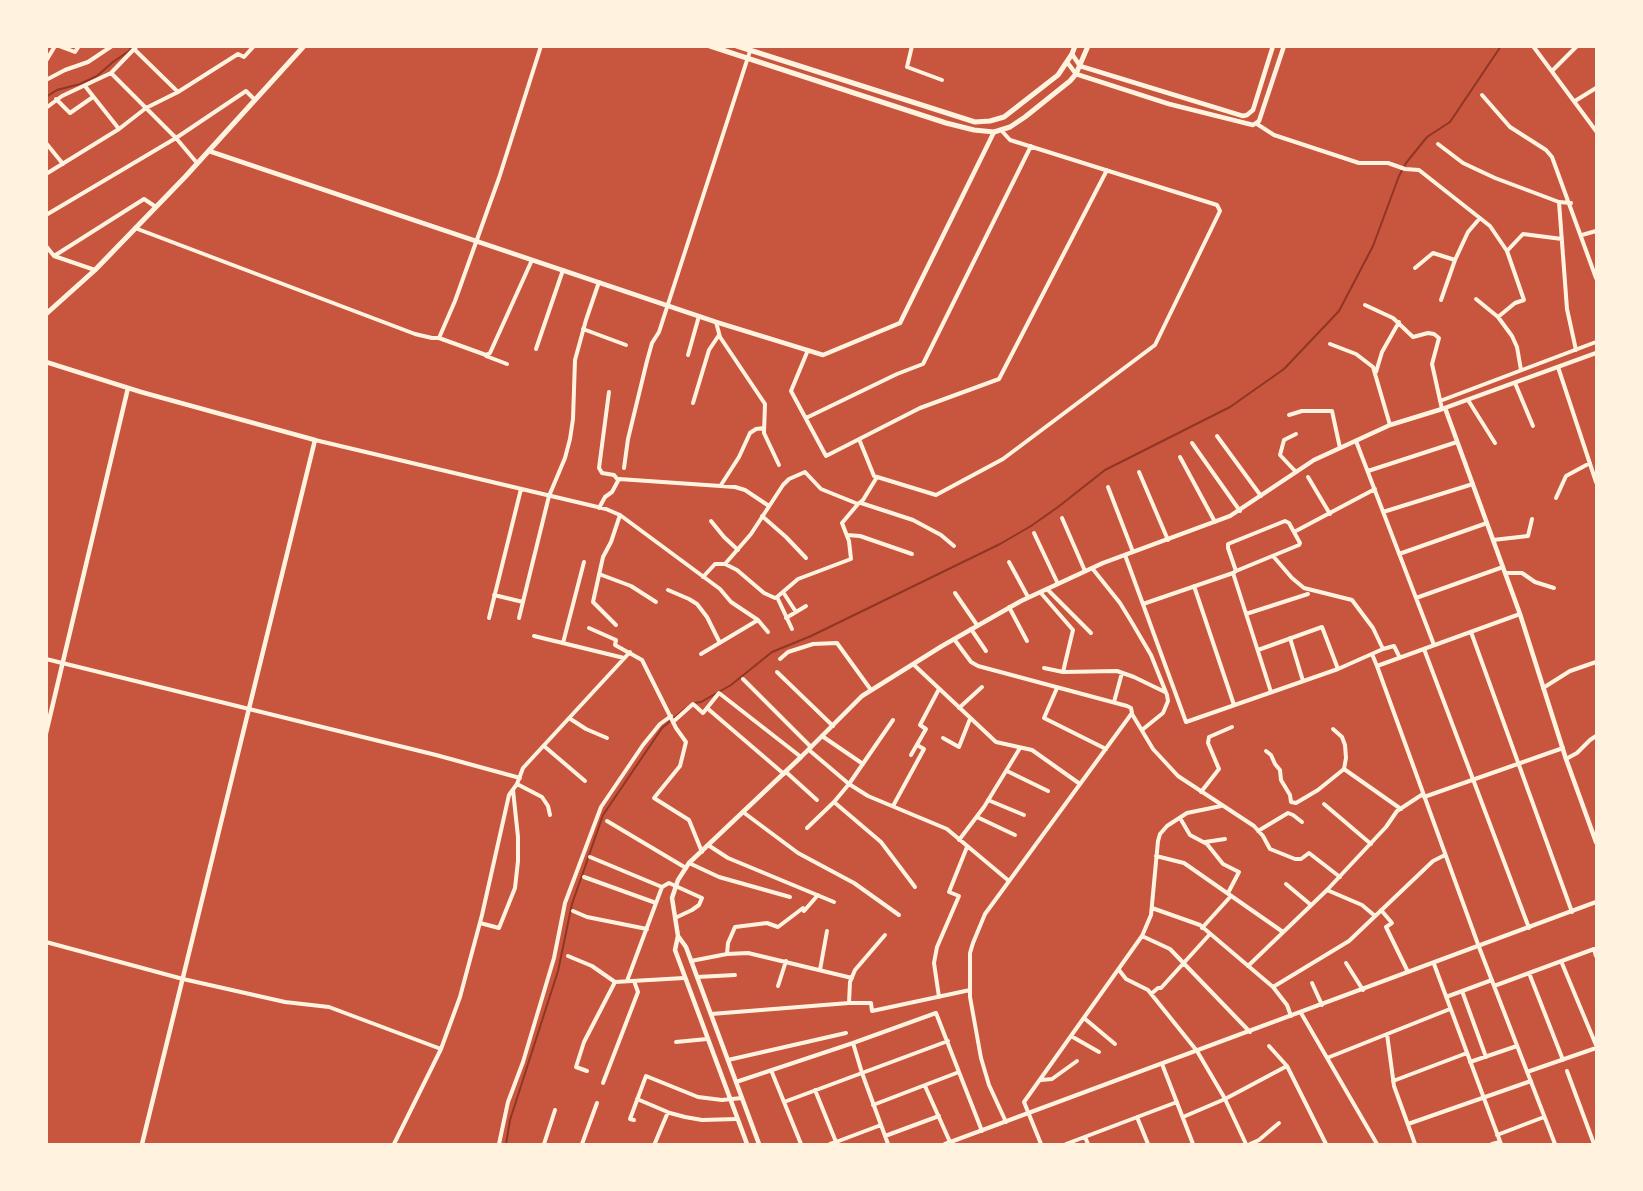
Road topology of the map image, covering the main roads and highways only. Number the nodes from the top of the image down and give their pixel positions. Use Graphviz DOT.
graph roads {
  1 [pos="304,46"];
  2 [pos="710,46"];
  3 [pos="737,46"];
  4 [pos="1075,46"];
  5 [pos="1088,46"];
  6 [pos="46,314"];
  1 -- 6 [label="main road"];
  2 -- 5 [label="main road"];
  3 -- 4 [label="main road"];
}
